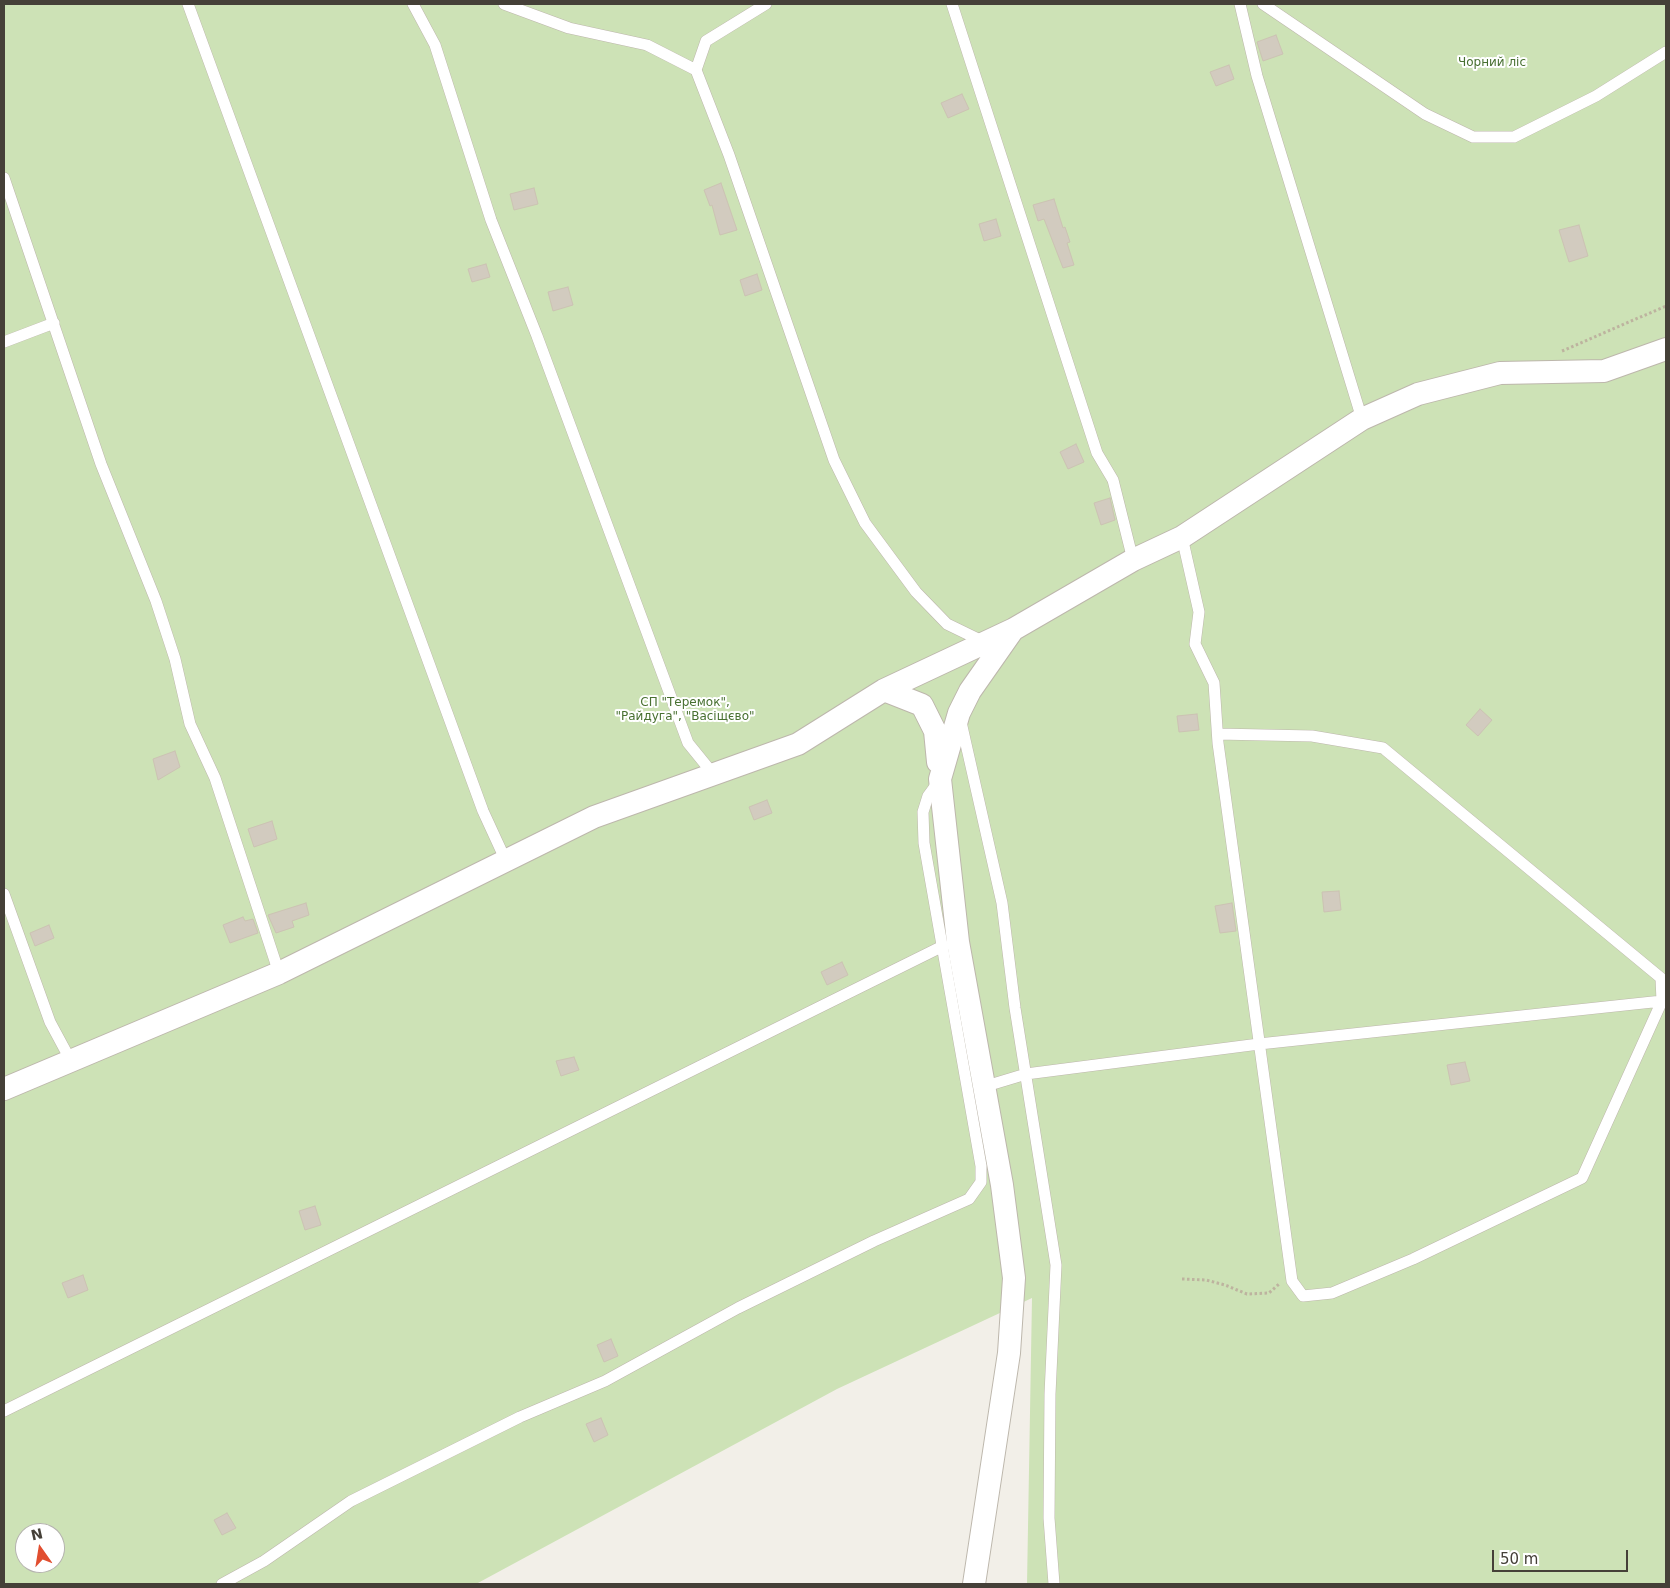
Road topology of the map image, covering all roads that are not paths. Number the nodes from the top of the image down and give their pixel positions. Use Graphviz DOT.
graph roads {
  1 [pos="188,4"];
  2 [pos="413,4"];
  3 [pos="504,4"];
  4 [pos="766,4"];
  5 [pos="952,4"];
  6 [pos="1240,4"];
  7 [pos="1263,4"];
  8 [pos="1666,52"];
  9 [pos="696,70"];
  10 [pos="4,178"];
  11 [pos="54,322"];
  12 [pos="4,342"];
  13 [pos="1666,349"];
  14 [pos="1362,419"];
  15 [pos="1182,536"];
  16 [pos="1133,560"];
  17 [pos="1014,629"];
  18 [pos="985,643"];
  19 [pos="884,690"];
  20 [pos="959,713"];
  21 [pos="1218,734"];
  22 [pos="714,774"];
  23 [pos="940,778"];
  24 [pos="506,861"];
  25 [pos="4,894"];
  26 [pos="943,946"];
  27 [pos="279,973"];
  28 [pos="1662,1001"];
  29 [pos="1259,1044"];
  30 [pos="71,1061"];
  31 [pos="1026,1074"];
  32 [pos="983,1087"];
  33 [pos="4,1089"];
  34 [pos="4,1411"];
  35 [pos="222,1584"];
  36 [pos="974,1584"];
  37 [pos="1054,1584"];
  1 -- 24 [label="lane"];
  2 -- 22 [label="lane"];
  3 -- 9 [label="lane"];
  4 -- 9 [label="lane"];
  5 -- 16 [label="lane"];
  6 -- 14 [label="lane"];
  7 -- 8 [label="lane"];
  9 -- 18 [label="lane"];
  10 -- 11 [label="lane"];
  11 -- 12 [label="lane"];
  11 -- 27 [label="lane"];
  13 -- 14 [label="street"];
  14 -- 15 [label="street"];
  15 -- 16 [label="street"];
  15 -- 21 [label="lane"];
  16 -- 17 [label="street"];
  17 -- 18 [label="street"];
  17 -- 20 [label="street"];
  18 -- 19 [label="street"];
  19 -- 22 [label="street"];
  19 -- 23 [label="street"];
  20 -- 23 [label="street"];
  20 -- 31 [label="lane"];
  21 -- 28 [label="lane"];
  21 -- 29 [label="lane"];
  22 -- 24 [label="street"];
  23 -- 26 [label="lane"];
  23 -- 32 [label="street"];
  24 -- 27 [label="street"];
  25 -- 30 [label="lane"];
  26 -- 34 [label="lane"];
  26 -- 35 [label="lane"];
  27 -- 30 [label="street"];
  28 -- 29 [label="lane"];
  28 -- 29 [label="lane"];
  29 -- 31 [label="lane"];
  30 -- 33 [label="street"];
  31 -- 32 [label="lane"];
  31 -- 37 [label="lane"];
  32 -- 36 [label="street"];
}
